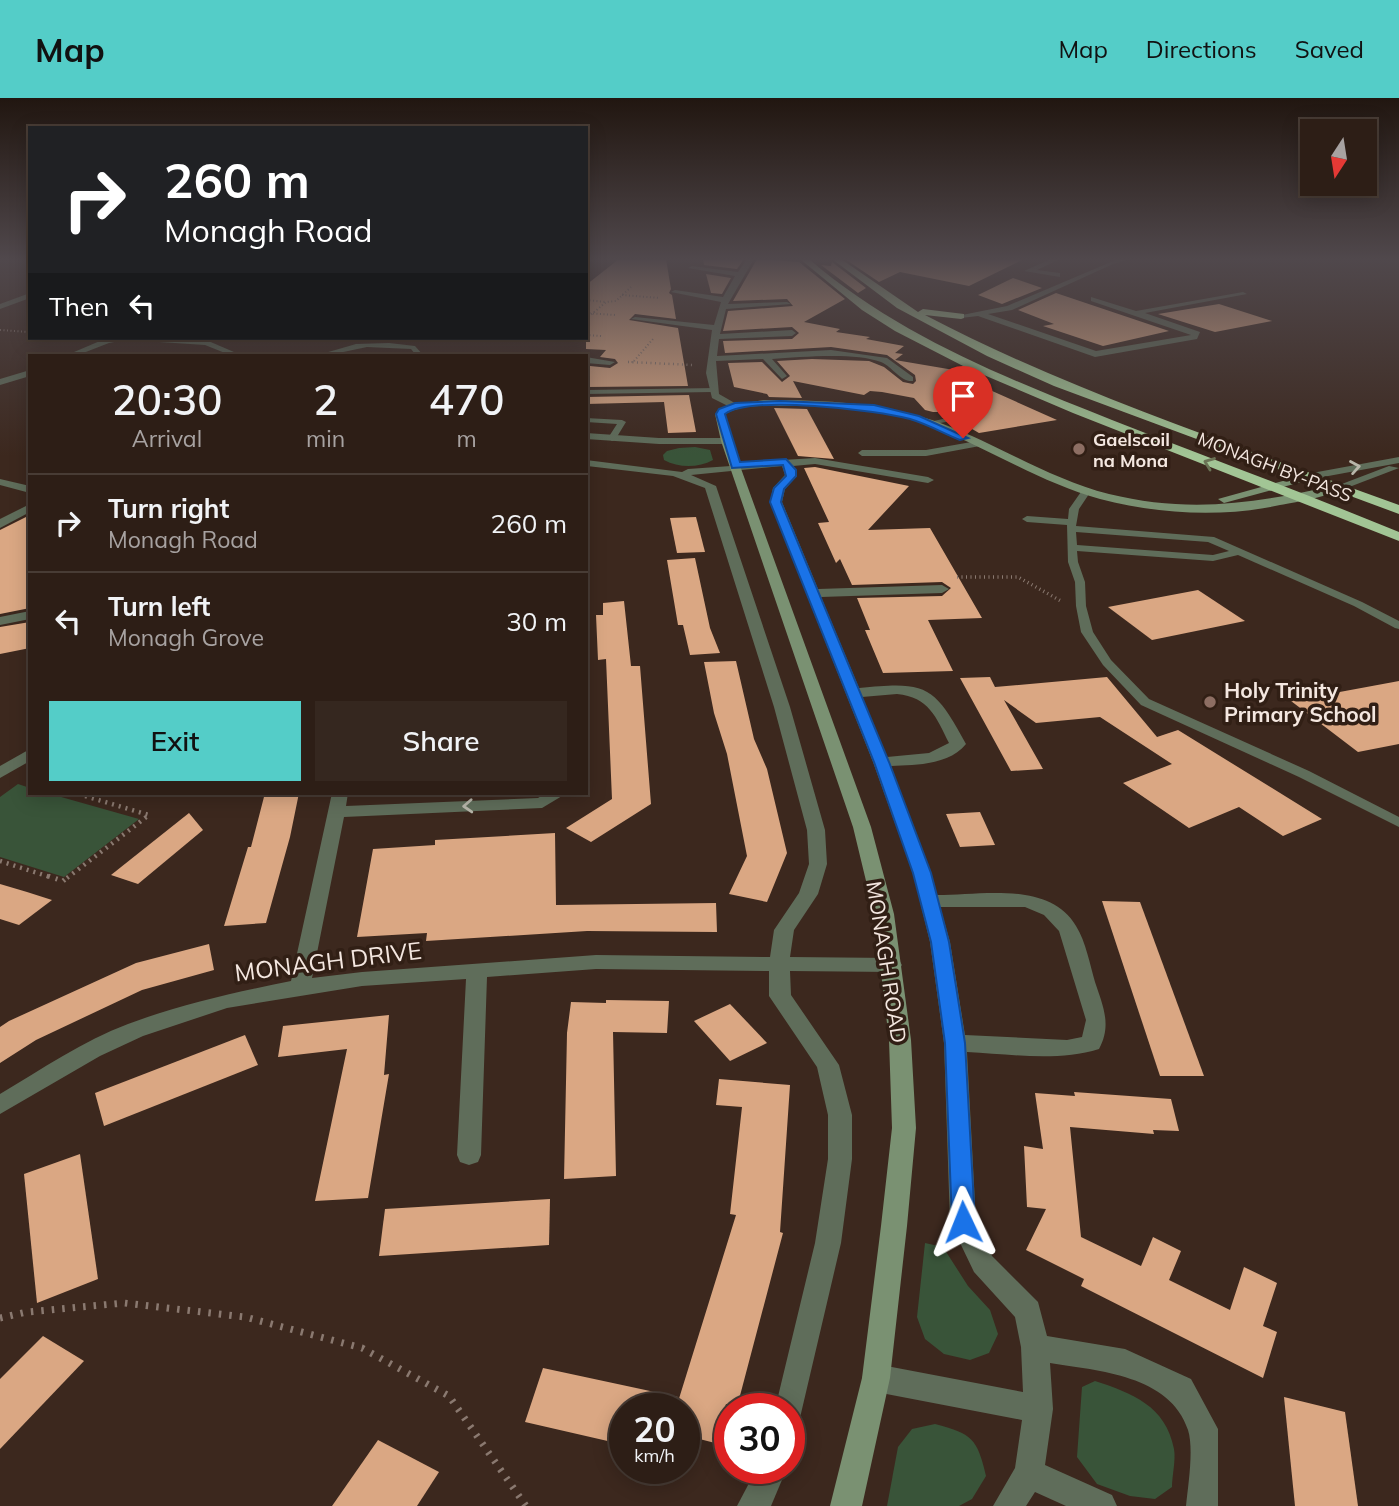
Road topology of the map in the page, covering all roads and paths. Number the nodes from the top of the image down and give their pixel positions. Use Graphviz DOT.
graph roads {
  1 [pos="671,325"];
  2 [pos="719,325"];
  3 [pos="895,325"];
  4 [pos="934,325"];
  5 [pos="953,325"];
  6 [pos="1009,325"];
  7 [pos="1171,325"];
  8 [pos="0,330"];
  9 [pos="28,332"];
  10 [pos="717,332"];
  11 [pos="792,333"];
  12 [pos="588,335"];
  13 [pos="601,336"];
  14 [pos="957,337"];
  15 [pos="653,339"];
  16 [pos="115,340"];
  17 [pos="169,340"];
  18 [pos="74,354"];
  19 [pos="234,354"];
  20 [pos="325,354"];
  21 [pos="418,354"];
  22 [pos="764,355"];
  23 [pos="712,359"];
  24 [pos="588,360"];
  25 [pos="610,362"];
  26 [pos="633,362"];
  27 [pos="693,365"];
  28 [pos="28,374"];
  29 [pos="782,376"];
  30 [pos="910,379"];
  31 [pos="0,382"];
  32 [pos="1058,384"];
  33 [pos="712,390"];
  34 [pos="588,392"];
  35 [pos="735,406"];
  36 [pos="965,416"];
  37 [pos="588,420"];
  38 [pos="929,423"];
  39 [pos="588,436"];
  40 [pos="612,438"];
  41 [pos="726,440"];
  42 [pos="659,441"];
  43 [pos="976,444"];
  44 [pos="862,453"];
  45 [pos="588,462"];
  46 [pos="786,462"];
  47 [pos="588,463"];
  48 [pos="1399,463"];
  49 [pos="736,467"];
  50 [pos="655,470"];
  51 [pos="675,473"];
  52 [pos="1312,476"];
  53 [pos="928,480"];
  54 [pos="0,482"];
  55 [pos="1292,482"];
  56 [pos="1340,486"];
  57 [pos="1273,487"];
  58 [pos="28,489"];
  59 [pos="1086,491"];
  60 [pos="1315,493"];
  61 [pos="1299,498"];
  62 [pos="1157,505"];
  63 [pos="28,508"];
  64 [pos="1399,510"];
  65 [pos="1027,519"];
  66 [pos="0,524"];
  67 [pos="1072,526"];
  68 [pos="1399,527"];
  69 [pos="1399,537"];
  70 [pos="1072,548"];
  71 [pos="1241,551"];
  72 [pos="942,589"];
  73 [pos="813,593"];
  74 [pos="1080,603"];
  75 [pos="28,615"];
  76 [pos="0,621"];
  77 [pos="1399,626"];
  78 [pos="853,693"];
  79 [pos="28,755"];
  80 [pos="881,762"];
  81 [pos="0,773"];
  82 [pos="82,795"];
  83 [pos="340,795"];
  84 [pos="555,795"];
  85 [pos="336,812"];
  86 [pos="1399,823"];
  87 [pos="0,861"];
  88 [pos="929,901"];
  89 [pos="779,964"];
  90 [pos="892,965"];
  91 [pos="477,970"];
  92 [pos="300,987"];
  93 [pos="955,1043"];
  94 [pos="0,1105"];
  95 [pos="469,1155"];
  96 [pos="0,1318"];
  97 [pos="1035,1347"];
  98 [pos="876,1378"];
  99 [pos="793,1393"];
  100 [pos="1038,1409"];
  101 [pos="1029,1473"];
  102 [pos="767,1484"];
  103 [pos="526,1506"];
  104 [pos="754,1506"];
  105 [pos="846,1506"];
  106 [pos="1009,1506"];
  107 [pos="1101,1506"];
  108 [pos="1202,1506"];
  1 -- 10 [label="street"];
  2 -- 10 [label="street"];
  57 -- 3 [label="highway, MONAGH BY-PASS, one-way"];
  4 -- 14 [label="highway, MONAGH BY-PASS"];
  5 -- 14 [label="highway"];
  6 -- 7 [label="street"];
  8 -- 9 [label="path"];
  10 -- 11 [label="street"];
  10 -- 23 [label="street"];
  12 -- 13 [label="path"];
  14 -- 32 [label="highway, MONAGH BY-PASS"];
  15 -- 26 [label="path"];
  16 -- 18 [label="street"];
  17 -- 19 [label="street"];
  20 -- 21 [label="lane"];
  22 -- 23 [label="street"];
  22 -- 29 [label="street"];
  22 -- 30 [label="street"];
  23 -- 33 [label="street"];
  24 -- 25 [label="street"];
  25 -- 26 [label="path"];
  26 -- 27 [label="path"];
  28 -- 31 [label="street"];
  32 -- 52 [label="highway, MONAGH BY-PASS"];
  32 -- 55 [label="highway"];
  33 -- 34 [label="lane"];
  33 -- 35 [label="street"];
  35 -- 38 [label="street"];
  35 -- 41 [label="street, MONAGH ROAD"];
  36 -- 38 [label="lane"];
  37 -- 40 [label="lane"];
  38 -- 43 [label="street"];
  39 -- 40 [label="street"];
  40 -- 42 [label="street"];
  40 -- 45 [label="street"];
  41 -- 42 [label="street"];
  41 -- 49 [label="street, MONAGH ROAD"];
  42 -- 50 [label="street"];
  43 -- 44 [label="lane"];
  43 -- 59 [label="street"];
  46 -- 49 [label="street"];
  46 -- 53 [label="street"];
  46 -- 73 [label="street"];
  47 -- 50 [label="street"];
  52 -- 48 [label="street, one-way"];
  48 -- 56 [label="street"];
  49 -- 51 [label="street"];
  49 -- 90 [label="street, MONAGH ROAD"];
  50 -- 51 [label="street"];
  51 -- 89 [label="street"];
  52 -- 55 [label="street"];
  52 -- 56 [label="highway, MONAGH BY-PASS"];
  52 -- 60 [label="highway"];
  54 -- 58 [label="street"];
  55 -- 57 [label="street"];
  55 -- 61 [label="highway"];
  56 -- 60 [label="street"];
  56 -- 64 [label="highway, MONAGH BY-PASS"];
  57 -- 61 [label="highway, MONAGH BY-PASS"];
  57 -- 62 [label="street"];
  59 -- 62 [label="street"];
  59 -- 67 [label="lane"];
  60 -- 61 [label="street"];
  60 -- 68 [label="highway"];
  61 -- 62 [label="street"];
  61 -- 69 [label="highway, MONAGH BY-PASS"];
  63 -- 66 [label="street"];
  65 -- 67 [label="lane"];
  67 -- 70 [label="lane"];
  67 -- 71 [label="lane"];
  70 -- 71 [label="lane"];
  70 -- 74 [label="lane"];
  71 -- 77 [label="lane"];
  72 -- 73 [label="street"];
  72 -- 74 [label="path"];
  73 -- 78 [label="street"];
  74 -- 86 [label="lane"];
  75 -- 76 [label="street"];
  78 -- 80 [label="street"];
  78 -- 80 [label="street"];
  79 -- 81 [label="street"];
  80 -- 88 [label="street"];
  82 -- 87 [label="path"];
  83 -- 85 [label="street"];
  84 -- 85 [label="street, one-way"];
  85 -- 92 [label="street"];
  88 -- 93 [label="street"];
  88 -- 93 [label="street"];
  89 -- 90 [label="street, MONAGH DRIVE"];
  89 -- 91 [label="street, MONAGH DRIVE"];
  89 -- 99 [label="street"];
  90 -- 98 [label="street, MONAGH ROAD"];
  91 -- 92 [label="street, MONAGH DRIVE"];
  91 -- 95 [label="street"];
  92 -- 94 [label="street, MONAGH DRIVE"];
  93 -- 97 [label="street"];
  96 -- 103 [label="path"];
  97 -- 100 [label="street"];
  97 -- 108 [label="street"];
  98 -- 100 [label="street"];
  98 -- 105 [label="street, MONAGH ROAD"];
  100 -- 101 [label="street"];
  101 -- 106 [label="street"];
  101 -- 107 [label="street"];
  102 -- 104 [label="street"];
}
